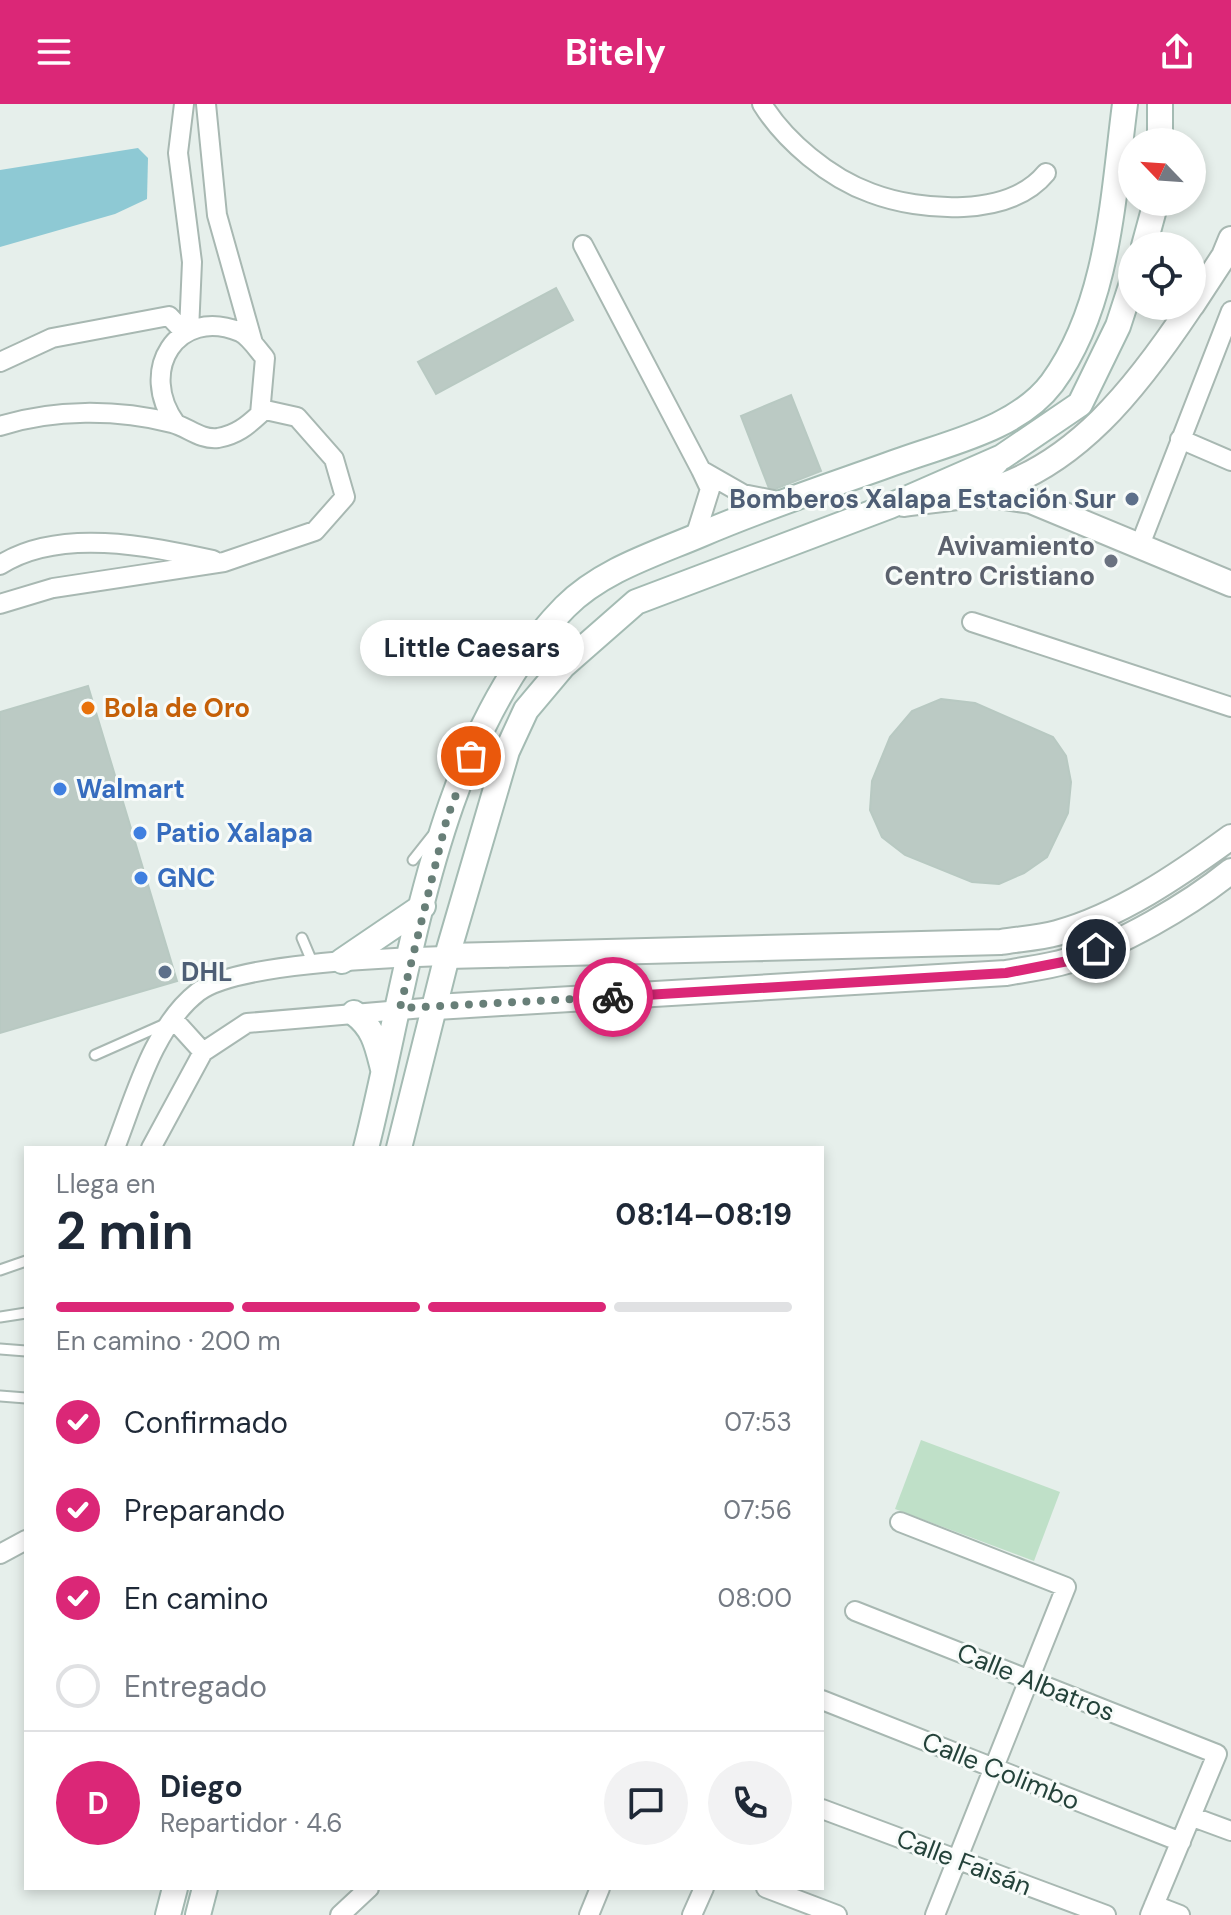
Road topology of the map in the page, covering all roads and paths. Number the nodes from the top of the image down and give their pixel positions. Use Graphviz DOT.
graph roads {
  1 [pos="184,104"];
  2 [pos="206,104"];
  3 [pos="762,104"];
  4 [pos="1125,104"];
  5 [pos="1160,104"];
  6 [pos="1160,128"];
  7 [pos="1046,173"];
  8 [pos="1231,239"];
  9 [pos="583,245"];
  10 [pos="1206,284"];
  11 [pos="1231,311"];
  12 [pos="1120,320"];
  13 [pos="1180,320"];
  14 [pos="187,332"];
  15 [pos="254,346"];
  16 [pos="1224,346"];
  17 [pos="0,362"];
  18 [pos="261,409"];
  19 [pos="176,424"];
  20 [pos="0,426"];
  21 [pos="1180,439"];
  22 [pos="1002,457"];
  23 [pos="1231,461"];
  24 [pos="701,470"];
  25 [pos="978,493"];
  26 [pos="786,503"];
  27 [pos="890,506"];
  28 [pos="695,537"];
  29 [pos="1140,545"];
  30 [pos="224,562"];
  31 [pos="0,565"];
  32 [pos="1231,584"];
  33 [pos="0,604"];
  34 [pos="972,622"];
  35 [pos="1231,707"];
  36 [pos="447,818"];
  37 [pos="1231,837"];
  38 [pos="413,860"];
  39 [pos="1231,871"];
  40 [pos="423,906"];
  41 [pos="302,938"];
  42 [pos="447,956"];
  43 [pos="412,957"];
  44 [pos="342,961"];
  45 [pos="313,964"];
  46 [pos="436,1007"];
  47 [pos="400,1008"];
  48 [pos="354,1013"];
  49 [pos="174,1020"];
  50 [pos="203,1052"];
  51 [pos="95,1055"];
  52 [pos="384,1076"];
  53 [pos="116,1146"];
  54 [pos="152,1146"];
  55 [pos="366,1146"];
  56 [pos="400,1146"];
  57 [pos="24,1262"];
  58 [pos="0,1270"];
  59 [pos="24,1313"];
  60 [pos="0,1317"];
  61 [pos="0,1349"];
  62 [pos="24,1351"];
  63 [pos="0,1396"];
  64 [pos="24,1398"];
  65 [pos="900,1522"];
  66 [pos="24,1541"];
  67 [pos="0,1554"];
  68 [pos="855,1611"];
  69 [pos="1029,1679"];
  70 [pos="824,1701"];
  71 [pos="994,1768"];
  72 [pos="824,1810"];
  73 [pos="1193,1817"];
  74 [pos="1231,1831"];
  75 [pos="1181,1842"];
  76 [pos="958,1859"];
  77 [pos="174,1890"];
  78 [pos="204,1890"];
  79 [pos="599,1890"];
  80 [pos="703,1890"];
  81 [pos="771,1890"];
  82 [pos="366,1891"];
  83 [pos="1152,1910"];
  84 [pos="168,1915"];
  85 [pos="198,1915"];
  86 [pos="340,1915"];
  87 [pos="589,1915"];
  88 [pos="692,1915"];
  89 [pos="837,1915"];
  90 [pos="935,1915"];
  91 [pos="1106,1915"];
  92 [pos="1180,1915"];
  1 -- 14 [label="street"];
  2 -- 15 [label="street"];
  3 -- 7 [label="street"];
  4 -- 26 [label="main road"];
  5 -- 6 [label="main road"];
  8 -- 10 [label="main road"];
  9 -- 24 [label="street"];
  11 -- 16 [label="street"];
  12 -- 22 [label="main road"];
  13 -- 25 [label="main road"];
  14 -- 15 [label="street"];
  14 -- 17 [label="street"];
  14 -- 19 [label="street"];
  15 -- 18 [label="street"];
  16 -- 21 [label="street"];
  18 -- 19 [label="street"];
  18 -- 30 [label="street"];
  19 -- 20 [label="street"];
  21 -- 23 [label="street"];
  21 -- 29 [label="street"];
  22 -- 25 [label="main road"];
  22 -- 27 [label="main road"];
  24 -- 26 [label="street"];
  24 -- 28 [label="street"];
  25 -- 27 [label="main road"];
  25 -- 29 [label="main road"];
  26 -- 28 [label="main road"];
  27 -- 42 [label="main road"];
  28 -- 36 [label="main road"];
  29 -- 32 [label="main road"];
  30 -- 31 [label="street"];
  30 -- 33 [label="street"];
  34 -- 35 [label="street"];
  36 -- 38 [label="lane"];
  36 -- 40 [label="main road"];
  37 -- 42 [label="main road"];
  39 -- 46 [label="main road"];
  40 -- 43 [label="main road"];
  40 -- 44 [label="main road"];
  41 -- 45 [label="lane"];
  42 -- 43 [label="street"];
  42 -- 46 [label="main road"];
  43 -- 44 [label="street"];
  43 -- 47 [label="main road"];
  44 -- 45 [label="street"];
  45 -- 49 [label="street"];
  46 -- 47 [label="street"];
  46 -- 56 [label="main road"];
  47 -- 48 [label="street"];
  47 -- 52 [label="main road"];
  48 -- 50 [label="street"];
  48 -- 52 [label="main road"];
  49 -- 50 [label="street"];
  49 -- 51 [label="lane"];
  49 -- 53 [label="street"];
  50 -- 54 [label="street"];
  52 -- 55 [label="main road"];
  57 -- 58 [label="lane"];
  59 -- 60 [label="lane"];
  61 -- 62 [label="lane"];
  63 -- 64 [label="lane"];
  65 -- 69 [label="street"];
  66 -- 67 [label="street"];
  68 -- 69 [label="street, Calle Albatros"];
  69 -- 71 [label="street"];
  69 -- 73 [label="street, Calle Albatros"];
  70 -- 71 [label="street, Calle Colimbo"];
  71 -- 75 [label="street, Calle Colimbo"];
  71 -- 76 [label="street"];
  72 -- 76 [label="street, Calle Faisán"];
  73 -- 74 [label="street"];
  73 -- 75 [label="street"];
  75 -- 83 [label="street"];
  76 -- 90 [label="street"];
  76 -- 91 [label="street, Calle Faisán"];
  77 -- 84 [label="main road"];
  78 -- 85 [label="main road"];
  79 -- 87 [label="street"];
  80 -- 88 [label="street"];
  81 -- 89 [label="street"];
  82 -- 86 [label="street"];
  83 -- 92 [label="street"];
}
